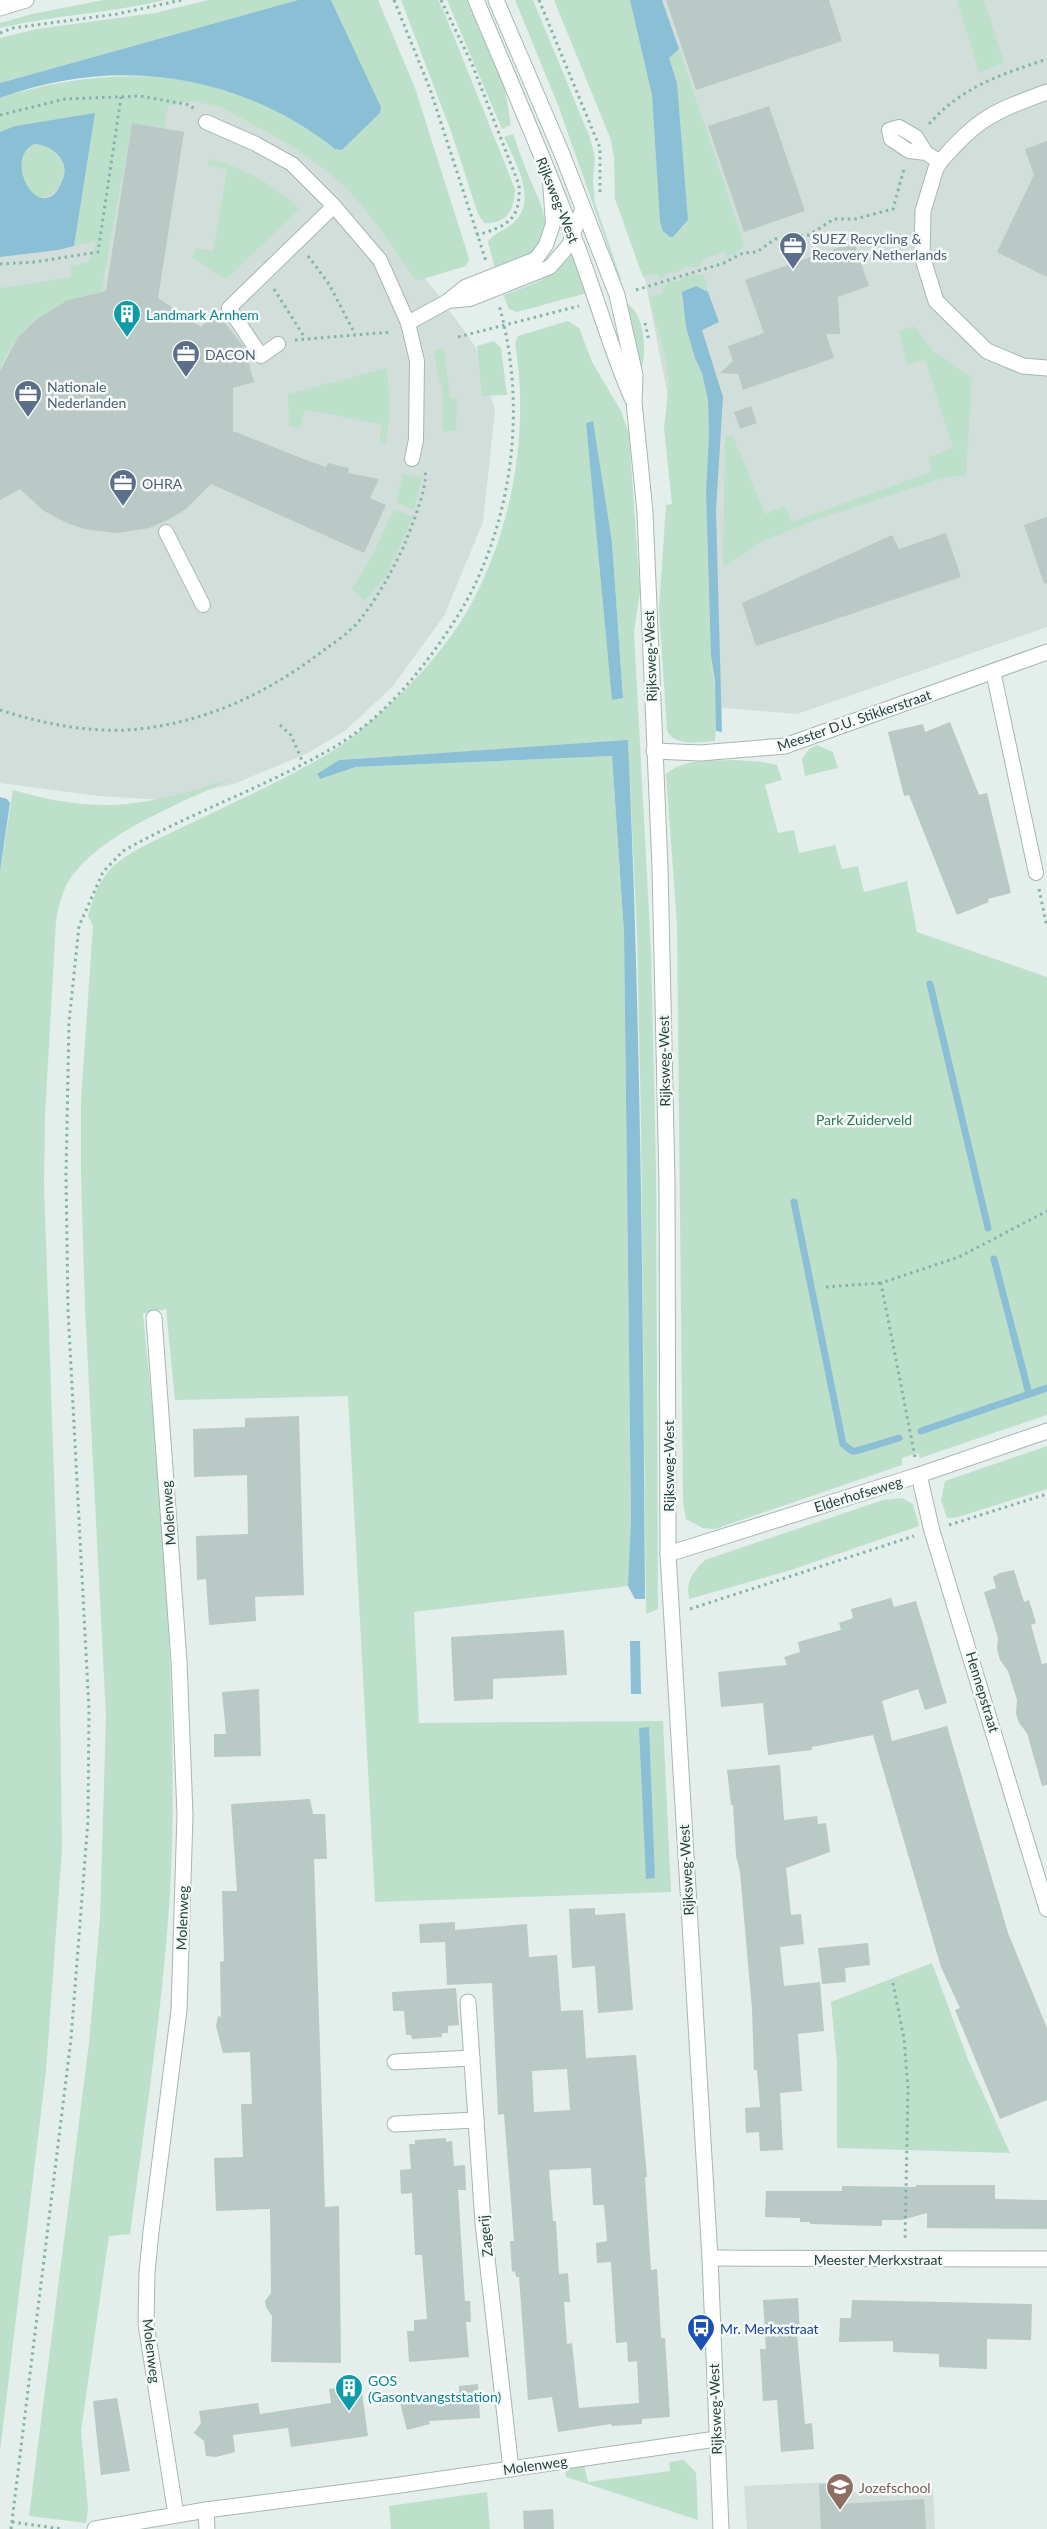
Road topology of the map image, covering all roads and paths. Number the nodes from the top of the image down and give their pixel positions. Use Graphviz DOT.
graph roads {
  1 [pos="26,0"];
  2 [pos="182,0"];
  3 [pos="394,0"];
  4 [pos="441,0"];
  5 [pos="476,0"];
  6 [pos="496,0"];
  7 [pos="539,0"];
  8 [pos="0,8"];
  9 [pos="0,33"];
  10 [pos="1047,59"];
  11 [pos="1047,92"];
  12 [pos="121,97"];
  13 [pos="0,115"];
  14 [pos="206,122"];
  15 [pos="919,148"];
  16 [pos="940,162"];
  17 [pos="550,179"];
  18 [pos="601,198"];
  19 [pos="334,206"];
  20 [pos="583,207"];
  21 [pos="477,235"];
  22 [pos="573,235"];
  23 [pos="296,242"];
  24 [pos="0,264"];
  25 [pos="263,274"];
  26 [pos="493,283"];
  27 [pos="617,295"];
  28 [pos="598,300"];
  29 [pos="408,323"];
  30 [pos="505,326"];
  31 [pos="355,334"];
  32 [pos="458,337"];
  33 [pos="300,339"];
  34 [pos="306,339"];
  35 [pos="278,344"];
  36 [pos="1047,368"];
  37 [pos="634,402"];
  38 [pos="412,459"];
  39 [pos="166,532"];
  40 [pos="203,605"];
  41 [pos="1047,652"];
  42 [pos="993,671"];
  43 [pos="0,710"];
  44 [pos="280,725"];
  45 [pos="654,751"];
  46 [pos="304,763"];
  47 [pos="1036,873"];
  48 [pos="1047,927"];
  49 [pos="1047,1211"];
  50 [pos="881,1283"];
  51 [pos="826,1288"];
  52 [pos="154,1318"];
  53 [pos="1047,1431"];
  54 [pos="919,1475"];
  55 [pos="1047,1494"];
  56 [pos="932,1530"];
  57 [pos="668,1554"];
  58 [pos="686,1610"];
  59 [pos="1047,1909"];
  60 [pos="893,1983"];
  61 [pos="468,2002"];
  62 [pos="472,2058"];
  63 [pos="395,2062"];
  64 [pos="476,2120"];
  65 [pos="395,2124"];
  66 [pos="710,2258"];
  67 [pos="1047,2258"];
  68 [pos="904,2259"];
  69 [pos="716,2439"];
  70 [pos="511,2469"];
  71 [pos="206,2510"];
  72 [pos="176,2515"];
  73 [pos="12,2522"];
  74 [pos="21,2523"];
  75 [pos="11,2529"];
  76 [pos="20,2529"];
  77 [pos="62,2529"];
  78 [pos="95,2529"];
  79 [pos="207,2529"];
  80 [pos="722,2529"];
  1 -- 8 [label="street"];
  2 -- 9 [label="path"];
  3 -- 21 [label="path"];
  4 -- 21 [label="path"];
  5 -- 17 [label="street, Rijksweg-West"];
  6 -- 20 [label="street, Rijksweg-West"];
  7 -- 18 [label="path"];
  10 -- 15 [label="path"];
  11 -- 16 [label="street"];
  12 -- 13 [label="path"];
  12 -- 14 [label="path"];
  12 -- 24 [label="path"];
  14 -- 19 [label="lane"];
  15 -- 16 [label="lane"];
  15 -- 27 [label="path"];
  16 -- 36 [label="street"];
  17 -- 22 [label="street, Rijksweg-West"];
  17 -- 26 [label="lane"];
  19 -- 23 [label="lane"];
  19 -- 29 [label="lane"];
  20 -- 22 [label="lane"];
  20 -- 27 [label="street, Rijksweg-West"];
  21 -- 26 [label="path"];
  22 -- 26 [label="lane"];
  22 -- 28 [label="street, Rijksweg-West"];
  23 -- 25 [label="lane"];
  23 -- 31 [label="path"];
  25 -- 34 [label="path"];
  25 -- 35 [label="lane"];
  26 -- 29 [label="lane"];
  26 -- 30 [label="path"];
  27 -- 37 [label="street, Rijksweg-West"];
  28 -- 30 [label="path"];
  28 -- 37 [label="street, Rijksweg-West"];
  29 -- 31 [label="path"];
  29 -- 38 [label="lane"];
  30 -- 32 [label="path"];
  30 -- 46 [label="path"];
  31 -- 34 [label="path"];
  33 -- 34 [label="path"];
  37 -- 45 [label="street, Rijksweg-West"];
  38 -- 43 [label="path"];
  39 -- 40 [label="lane"];
  41 -- 42 [label="street, Meester D.U. Stikkerstraat"];
  42 -- 45 [label="street, Meester D.U. Stikkerstraat"];
  42 -- 47 [label="lane"];
  44 -- 46 [label="path"];
  45 -- 57 [label="street, Rijksweg-West"];
  46 -- 73 [label="path"];
  47 -- 48 [label="path"];
  49 -- 50 [label="path"];
  50 -- 51 [label="path"];
  50 -- 54 [label="path"];
  52 -- 72 [label="street, Molenweg"];
  53 -- 54 [label="street, Elderhofseweg"];
  54 -- 56 [label="street, Hennepstraat"];
  54 -- 57 [label="street, Elderhofseweg"];
  55 -- 56 [label="path"];
  56 -- 58 [label="path"];
  56 -- 59 [label="street, Hennepstraat"];
  57 -- 66 [label="street, Rijksweg-West"];
  60 -- 68 [label="path"];
  61 -- 62 [label="street, Zagerij"];
  62 -- 63 [label="street"];
  62 -- 64 [label="street, Zagerij"];
  64 -- 65 [label="street"];
  64 -- 70 [label="street, Zagerij"];
  66 -- 68 [label="street, Meester Merkxstraat"];
  66 -- 69 [label="street, Rijksweg-West"];
  67 -- 68 [label="street, Meester Merkxstraat"];
  69 -- 70 [label="street, Molenweg"];
  69 -- 80 [label="street, Rijksweg-West"];
  70 -- 71 [label="street, Molenweg"];
  71 -- 72 [label="street, Molenweg"];
  71 -- 79 [label="street"];
  72 -- 78 [label="street, Molenweg"];
  73 -- 74 [label="path"];
  73 -- 75 [label="path"];
  74 -- 76 [label="path"];
  74 -- 77 [label="path"];
}
